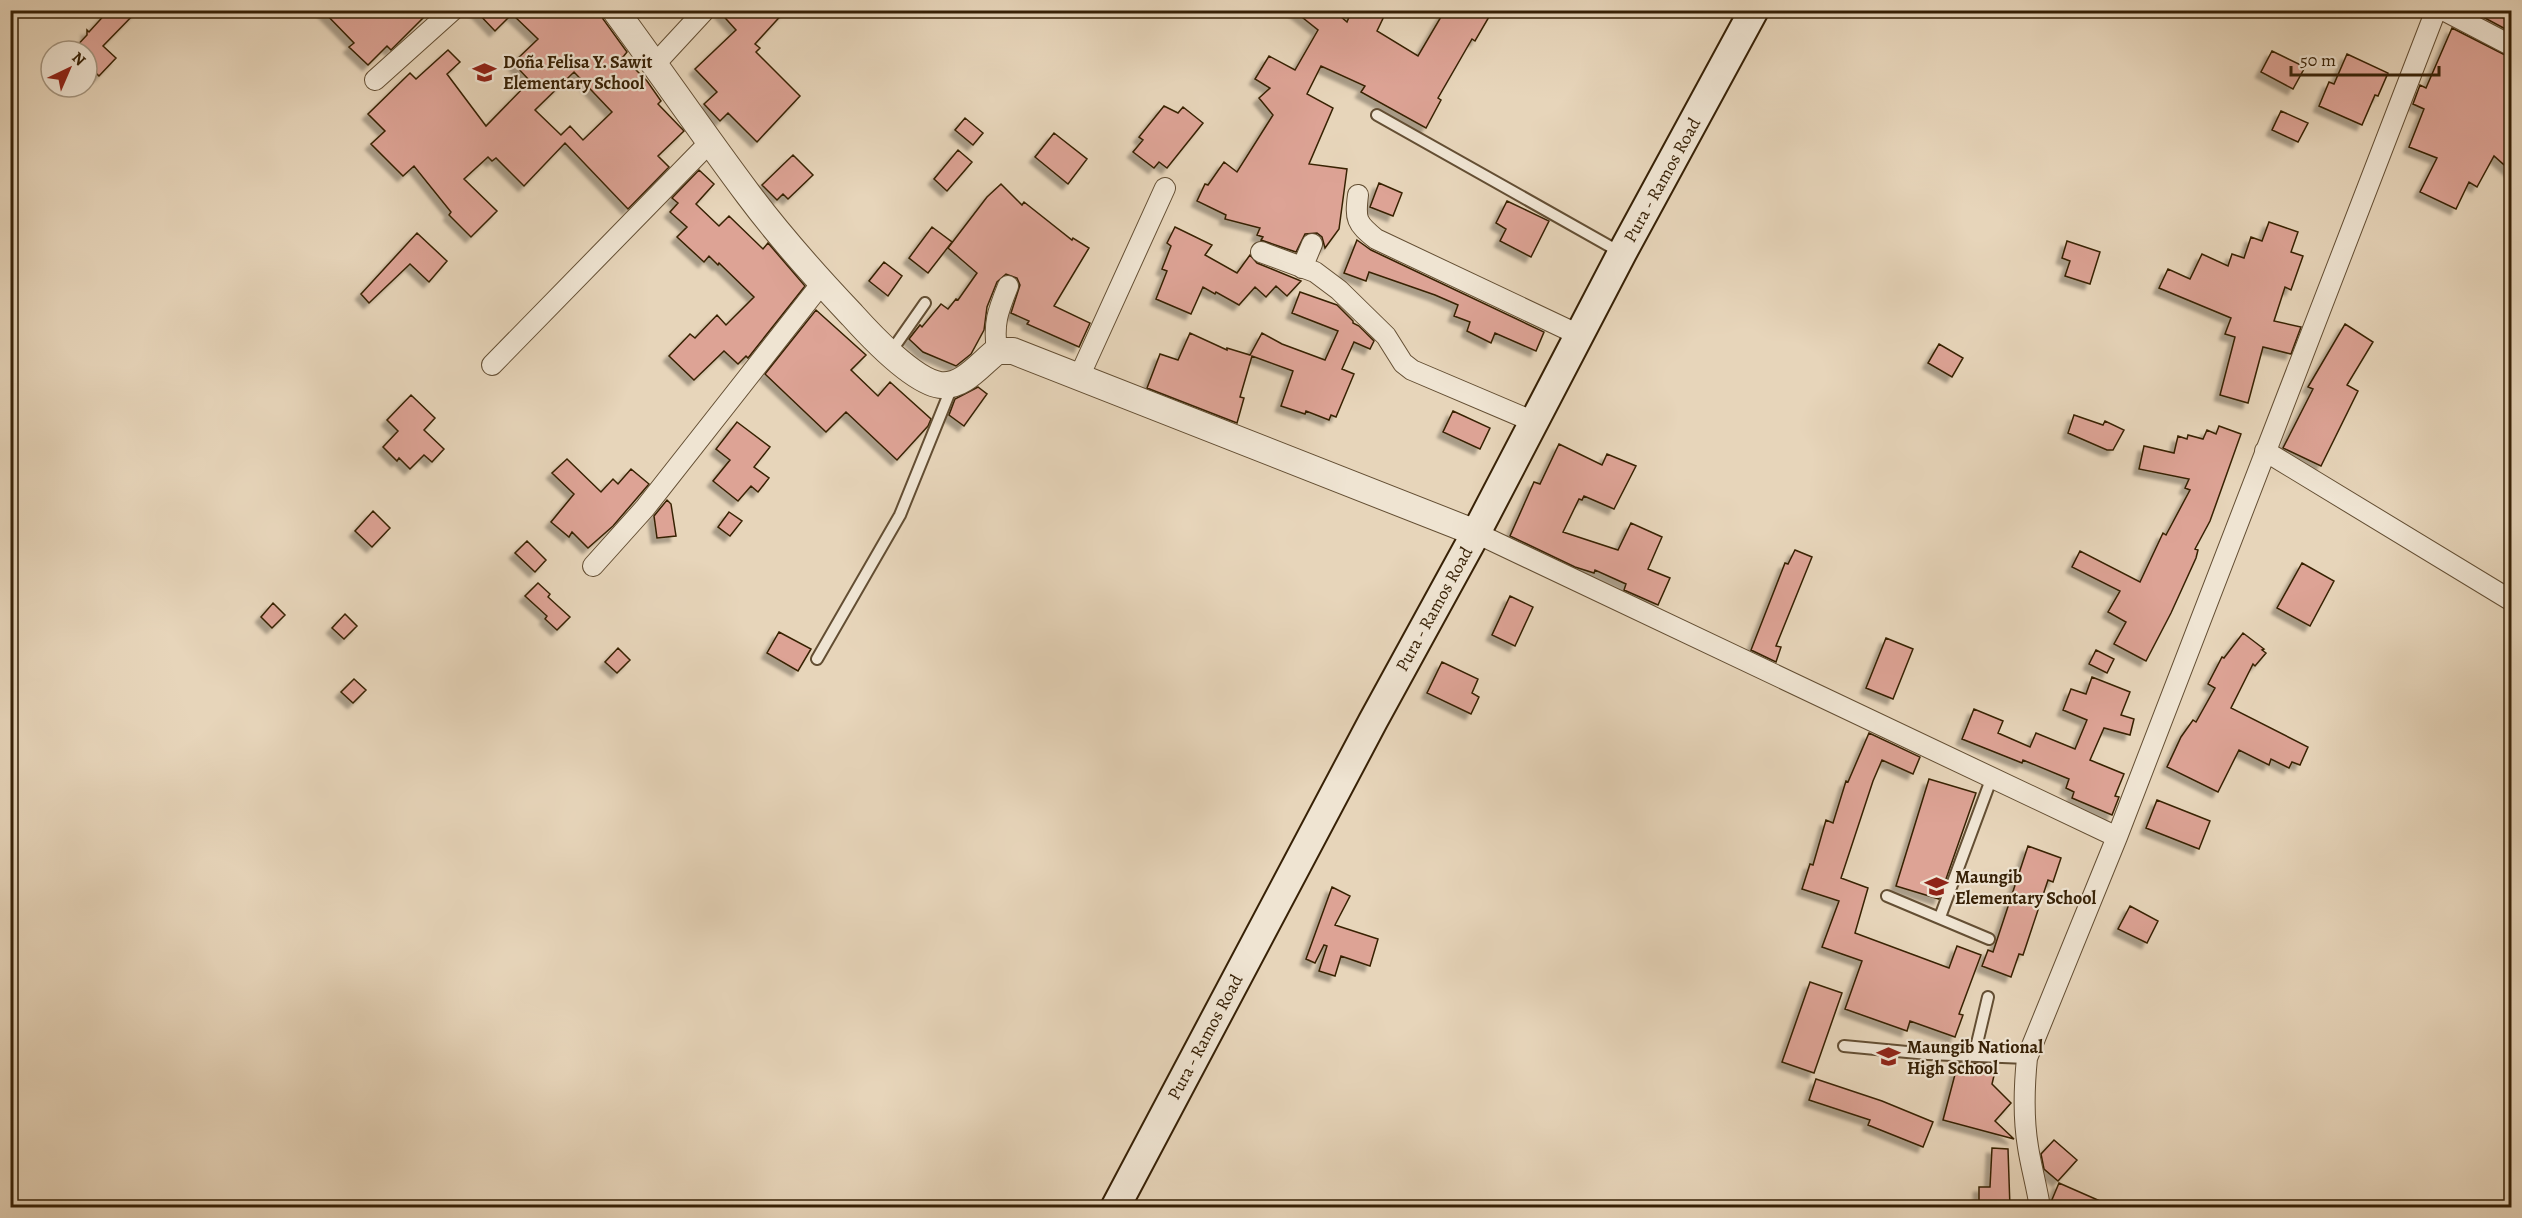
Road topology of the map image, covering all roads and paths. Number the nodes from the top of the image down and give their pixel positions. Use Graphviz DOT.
graph roads {
  1 [pos="453,10"];
  2 [pos="615,10"];
  3 [pos="705,10"];
  4 [pos="1754,10"];
  5 [pos="2436,10"];
  6 [pos="2443,10"];
  7 [pos="2511,46"];
  8 [pos="655,64"];
  9 [pos="375,80"];
  10 [pos="1377,115"];
  11 [pos="710,142"];
  12 [pos="1165,188"];
  13 [pos="1358,195"];
  14 [pos="1312,244"];
  15 [pos="1261,252"];
  16 [pos="1622,253"];
  17 [pos="1302,268"];
  18 [pos="822,283"];
  19 [pos="1008,286"];
  20 [pos="925,303"];
  21 [pos="1579,335"];
  22 [pos="997,351"];
  23 [pos="890,353"];
  24 [pos="492,365"];
  25 [pos="1079,377"];
  26 [pos="953,384"];
  27 [pos="1532,422"];
  28 [pos="2265,452"];
  29 [pos="1476,533"];
  30 [pos="593,566"];
  31 [pos="2511,601"];
  32 [pos="817,659"];
  33 [pos="1992,777"];
  34 [pos="2117,837"];
  35 [pos="1887,896"];
  36 [pos="1940,917"];
  37 [pos="1989,939"];
  38 [pos="1988,997"];
  39 [pos="1844,1046"];
  40 [pos="1974,1056"];
  41 [pos="2027,1058"];
  42 [pos="1115,1208"];
  43 [pos="2040,1208"];
  1 -- 9 [label="street"];
  2 -- 8 [label="street"];
  3 -- 8 [label="street"];
  4 -- 16 [label="main road, Pura - Ramos Road"];
  5 -- 28 [label="street"];
  6 -- 7 [label="street"];
  8 -- 11 [label="street"];
  10 -- 16 [label="lane"];
  11 -- 18 [label="street"];
  11 -- 24 [label="street"];
  12 -- 25 [label="street"];
  13 -- 21 [label="street"];
  14 -- 17 [label="street"];
  15 -- 17 [label="street"];
  16 -- 21 [label="main road, Pura - Ramos Road"];
  17 -- 27 [label="street"];
  18 -- 23 [label="street"];
  18 -- 30 [label="street"];
  19 -- 22 [label="street"];
  20 -- 23 [label="lane"];
  21 -- 27 [label="main road, Pura - Ramos Road"];
  22 -- 25 [label="street"];
  22 -- 26 [label="street"];
  23 -- 26 [label="street"];
  25 -- 29 [label="street"];
  26 -- 32 [label="lane"];
  27 -- 29 [label="main road, Pura - Ramos Road"];
  28 -- 31 [label="street"];
  28 -- 34 [label="street"];
  29 -- 33 [label="street"];
  29 -- 42 [label="main road, Pura - Ramos Road"];
  33 -- 34 [label="street"];
  33 -- 36 [label="lane"];
  34 -- 41 [label="street"];
  35 -- 36 [label="lane"];
  36 -- 37 [label="lane"];
  38 -- 40 [label="lane"];
  39 -- 40 [label="lane"];
  40 -- 41 [label="lane"];
  41 -- 43 [label="street"];
}
